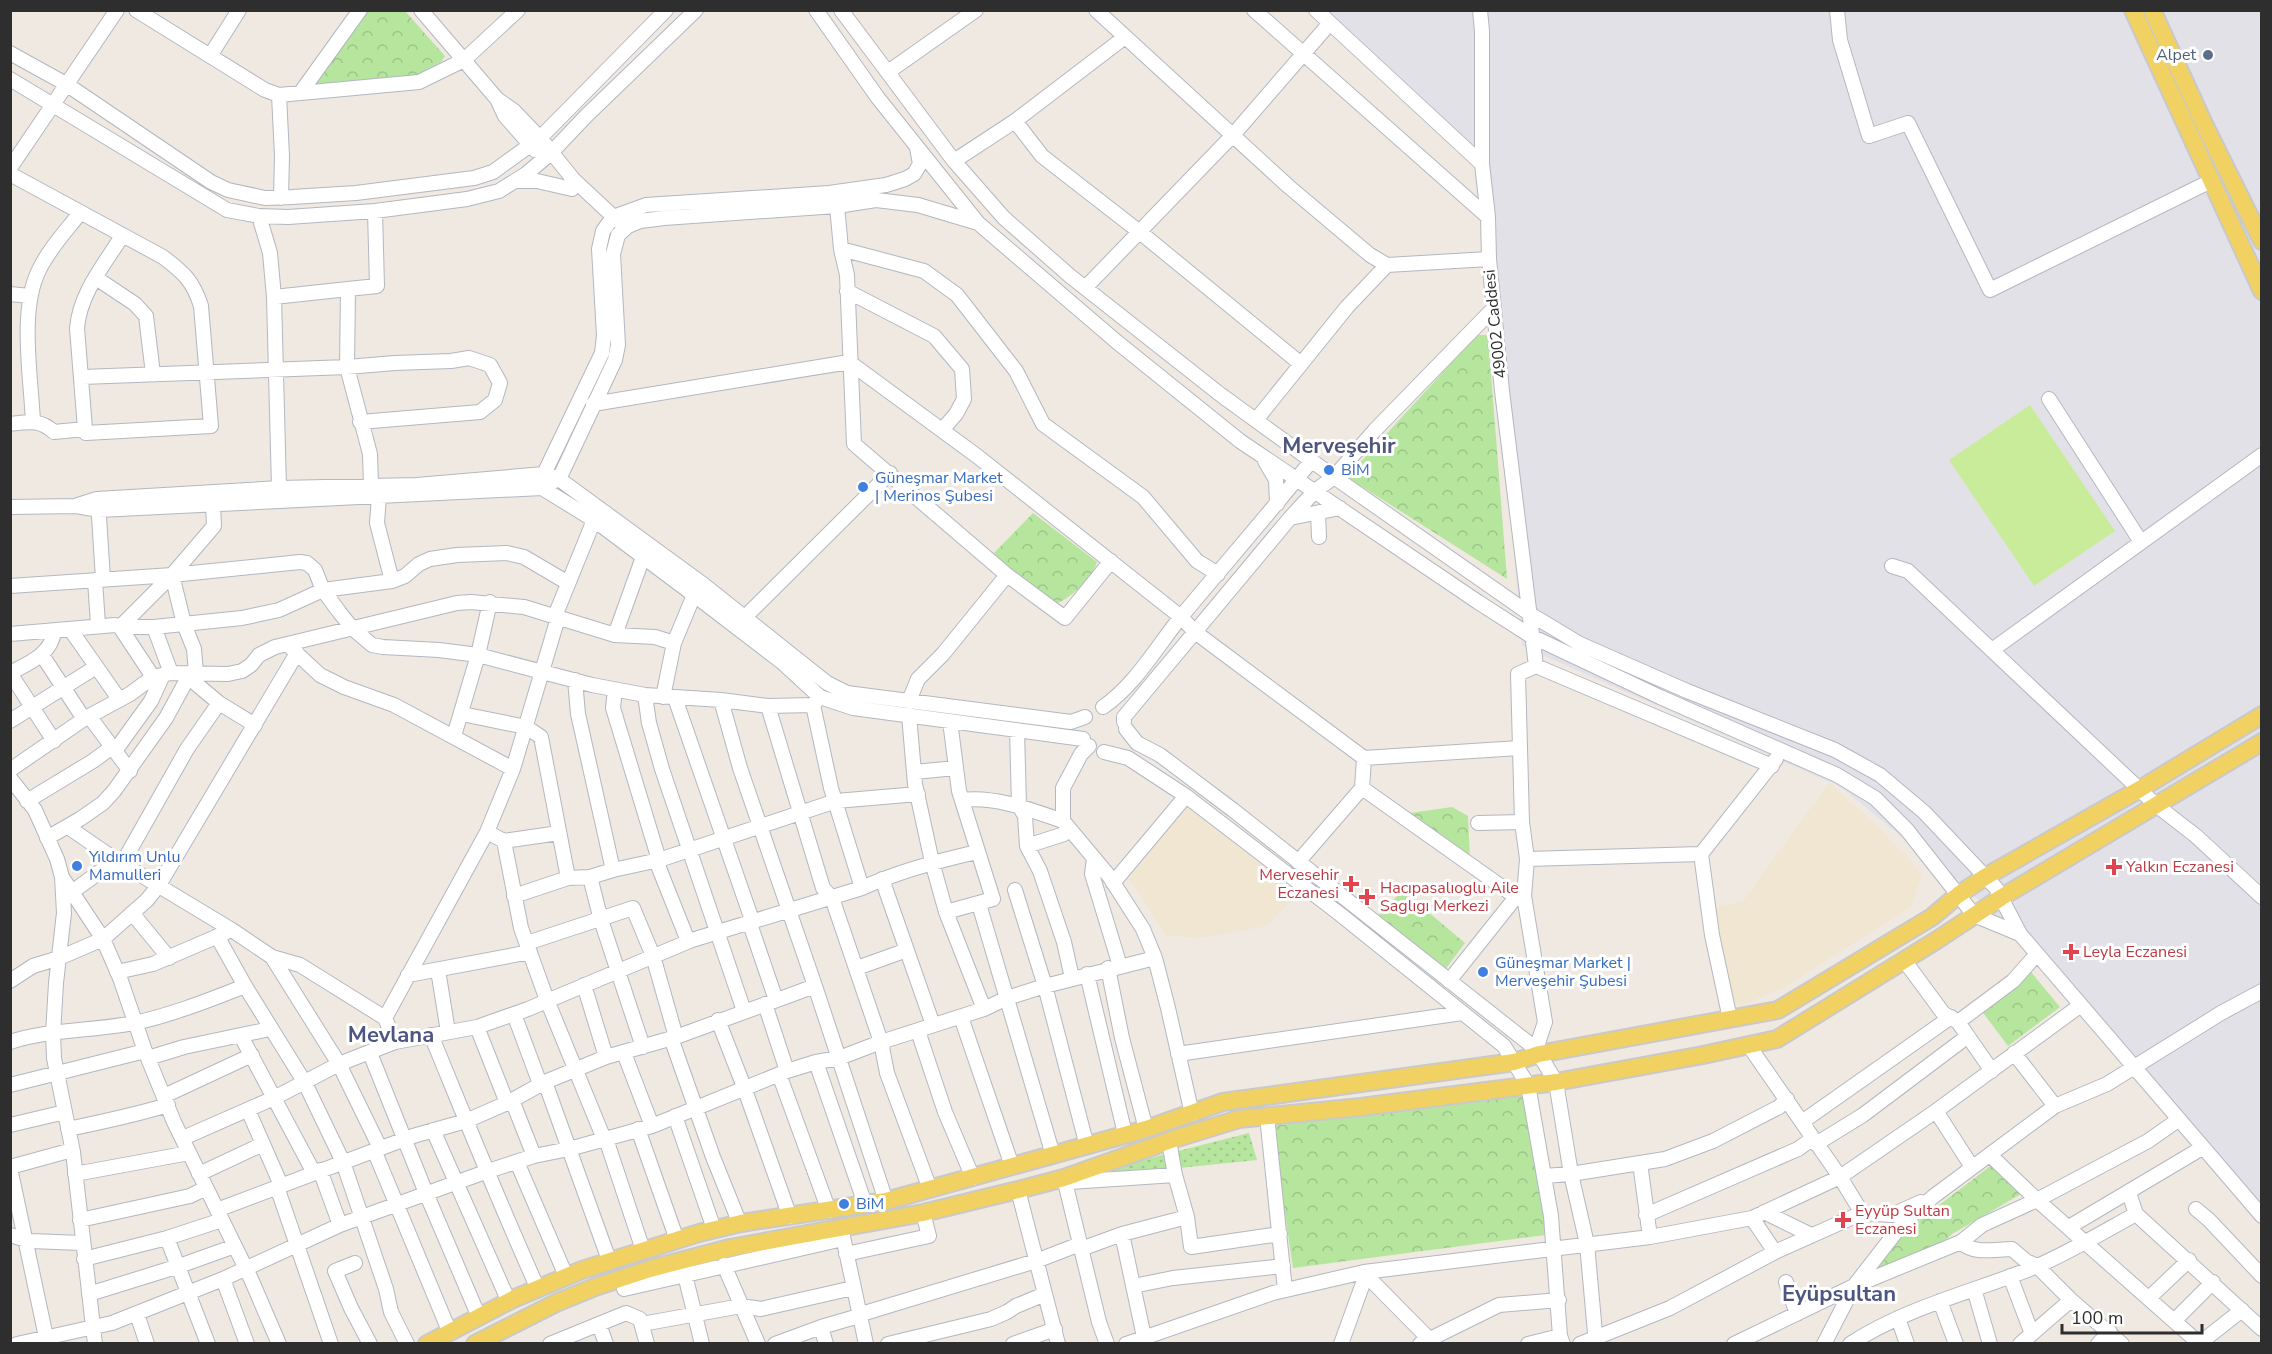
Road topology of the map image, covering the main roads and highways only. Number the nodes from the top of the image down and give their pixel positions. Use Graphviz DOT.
graph roads {
  1 [pos="2133,10"];
  2 [pos="2152,10"];
  3 [pos="2262,241"];
  4 [pos="2262,291"];
  5 [pos="2262,715"];
  6 [pos="2262,742"];
  7 [pos="427,1344"];
  8 [pos="476,1344"];
  1 -- 4 [label="main road"];
  2 -- 3 [label="main road"];
  5 -- 7 [label="main road"];
  6 -- 8 [label="main road"];
}
